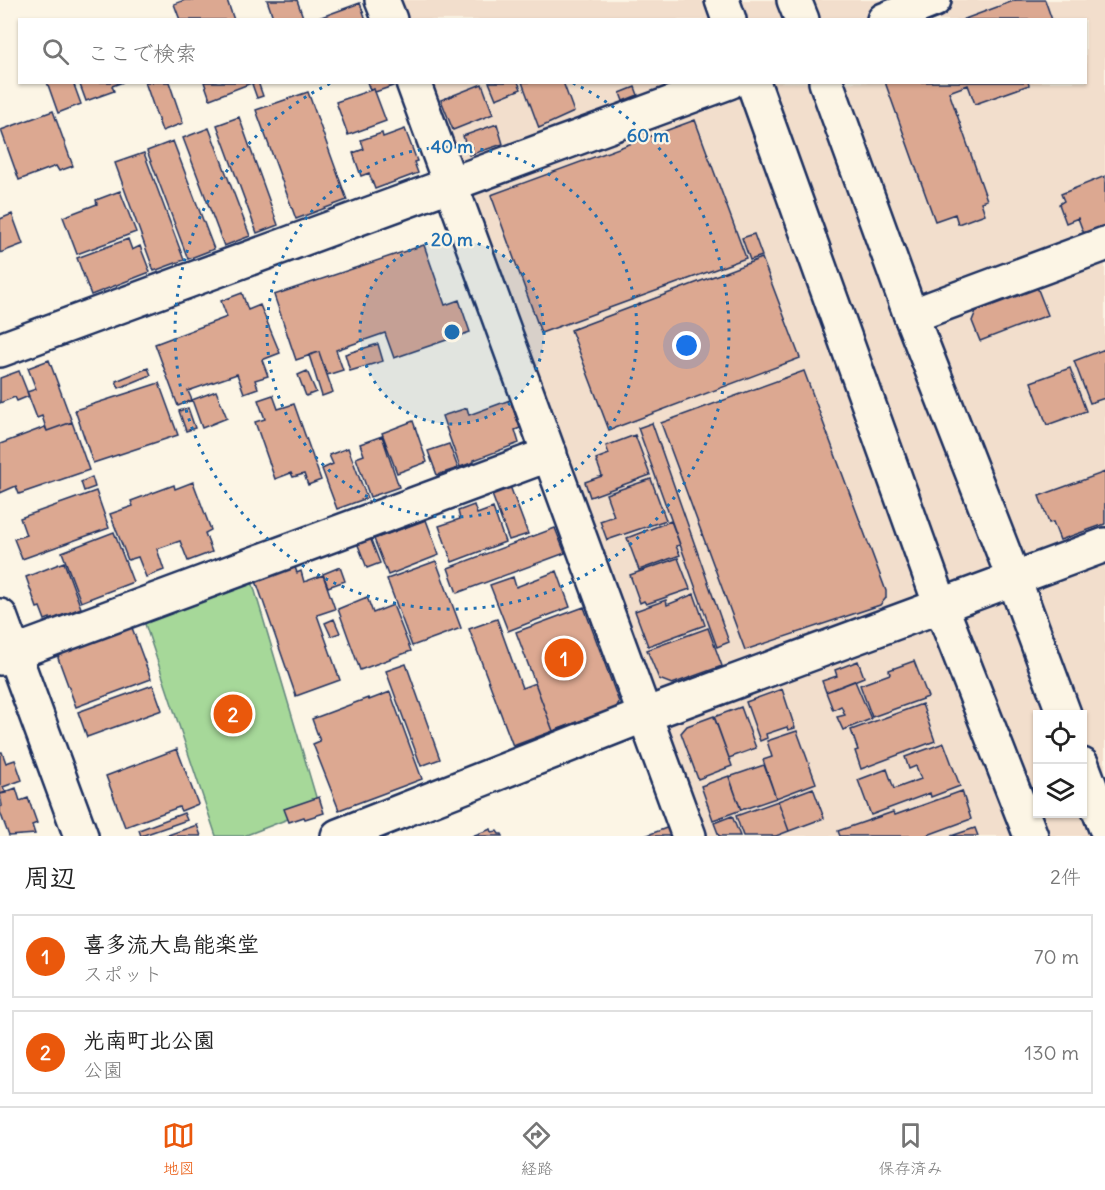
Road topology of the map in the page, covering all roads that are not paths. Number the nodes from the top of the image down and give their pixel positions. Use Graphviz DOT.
graph roads {
  1 [pos="382,0"];
  2 [pos="722,0"];
  3 [pos="794,0"];
  4 [pos="934,0"];
  5 [pos="389,18"];
  6 [pos="728,18"];
  7 [pos="801,18"];
  8 [pos="889,18"];
  9 [pos="414,84"];
  10 [pos="724,84"];
  11 [pos="754,84"];
  12 [pos="827,84"];
  13 [pos="451,184"];
  14 [pos="1105,244"];
  15 [pos="911,316"];
  16 [pos="0,350"];
  17 [pos="550,454"];
  18 [pos="1105,545"];
  19 [pos="1014,579"];
  20 [pos="941,606"];
  21 [pos="0,616"];
  22 [pos="7,656"];
  23 [pos="1063,710"];
  24 [pos="645,715"];
  25 [pos="1087,776"];
  26 [pos="1105,826"];
  27 [pos="81,836"];
  28 [pos="338,836"];
  29 [pos="689,836"];
  30 [pos="1031,836"];
  1 -- 5 [label="street"];
  2 -- 6 [label="street"];
  3 -- 7 [label="street"];
  4 -- 8 [label="street"];
  9 -- 13 [label="street"];
  10 -- 13 [label="street"];
  11 -- 20 [label="street"];
  12 -- 15 [label="street"];
  13 -- 16 [label="street"];
  13 -- 17 [label="street"];
  14 -- 15 [label="street"];
  15 -- 19 [label="street"];
  17 -- 22 [label="street"];
  17 -- 24 [label="street"];
  18 -- 19 [label="street"];
  19 -- 20 [label="street"];
  19 -- 23 [label="street"];
  20 -- 24 [label="street"];
  20 -- 30 [label="street"];
  21 -- 22 [label="street"];
  22 -- 27 [label="street"];
  24 -- 28 [label="street"];
  24 -- 29 [label="street"];
  25 -- 26 [label="street"];
}
